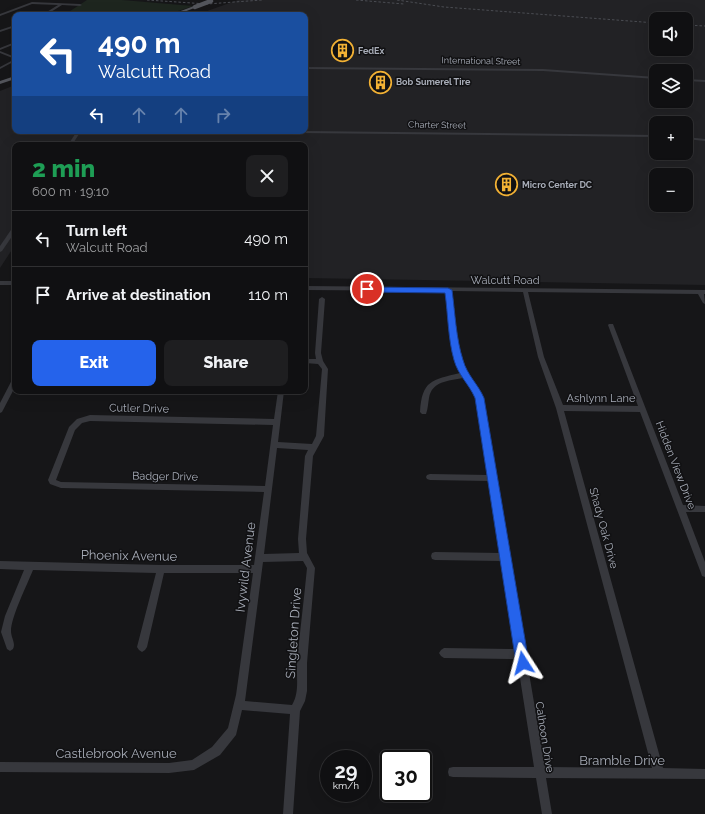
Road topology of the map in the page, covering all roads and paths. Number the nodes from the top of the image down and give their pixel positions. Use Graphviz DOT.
graph roads {
  1 [pos="213,1"];
  2 [pos="62,4"];
  3 [pos="80,6"];
  4 [pos="49,12"];
  5 [pos="181,12"];
  6 [pos="0,15"];
  7 [pos="12,27"];
  8 [pos="0,31"];
  9 [pos="12,45"];
  10 [pos="0,51"];
  11 [pos="12,57"];
  12 [pos="12,61"];
  13 [pos="0,68"];
  14 [pos="308,68"];
  15 [pos="12,78"];
  16 [pos="649,78"];
  17 [pos="693,81"];
  18 [pos="0,82"];
  19 [pos="705,82"];
  20 [pos="308,132"];
  21 [pos="649,136"];
  22 [pos="693,139"];
  23 [pos="705,140"];
  24 [pos="12,232"];
  25 [pos="0,250"];
  26 [pos="0,283"];
  27 [pos="12,283"];
  28 [pos="308,288"];
  29 [pos="448,290"];
  30 [pos="525,290"];
  31 [pos="702,292"];
  32 [pos="322,299"];
  33 [pos="705,302"];
  34 [pos="611,325"];
  35 [pos="308,361"];
  36 [pos="320,361"];
  37 [pos="464,374"];
  38 [pos="12,386"];
  39 [pos="281,394"];
  40 [pos="560,408"];
  41 [pos="642,409"];
  42 [pos="0,410"];
  43 [pos="424,412"];
  44 [pos="277,422"];
  45 [pos="274,445"];
  46 [pos="313,447"];
  47 [pos="430,477"];
  48 [pos="492,478"];
  49 [pos="61,485"];
  50 [pos="268,489"];
  51 [pos="681,508"];
  52 [pos="705,509"];
  53 [pos="435,556"];
  54 [pos="305,557"];
  55 [pos="505,557"];
  56 [pos="259,558"];
  57 [pos="0,565"];
  58 [pos="30,566"];
  59 [pos="161,569"];
  60 [pos="257,569"];
  61 [pos="705,574"];
  62 [pos="10,646"];
  63 [pos="142,646"];
  64 [pos="444,653"];
  65 [pos="521,654"];
  66 [pos="239,705"];
  67 [pos="295,710"];
  68 [pos="224,743"];
  69 [pos="0,767"];
  70 [pos="453,772"];
  71 [pos="540,773"];
  72 [pos="659,774"];
  73 [pos="705,774"];
  74 [pos="288,814"];
  75 [pos="547,814"];
  1 -- 5 [label="main road, bridge"];
  2 -- 3 [label="street"];
  2 -- 4 [label="street"];
  2 -- 6 [label="street"];
  7 -- 8 [label="street"];
  9 -- 10 [label="street"];
  10 -- 11 [label="street"];
  12 -- 13 [label="street"];
  14 -- 16 [label="street, International Street"];
  15 -- 18 [label="main road"];
  17 -- 19 [label="street"];
  20 -- 21 [label="street, Charter Street"];
  22 -- 23 [label="street"];
  24 -- 25 [label="street"];
  26 -- 27 [label="street"];
  28 -- 29 [label="street, Walcutt Road"];
  29 -- 30 [label="street, Walcutt Road"];
  29 -- 37 [label="street, Calhoon Drive"];
  30 -- 31 [label="street, Walcutt Road"];
  30 -- 40 [label="street, Shady Oak Drive"];
  31 -- 33 [label="street"];
  32 -- 36 [label="street, Singleton Drive"];
  34 -- 41 [label="street, Hidden View Drive"];
  35 -- 36 [label="street"];
  36 -- 46 [label="street, Singleton Drive"];
  37 -- 43 [label="street"];
  37 -- 48 [label="street, Calhoon Drive"];
  38 -- 42 [label="street"];
  39 -- 44 [label="street, Ivywild Avenue"];
  40 -- 41 [label="street, Ashlynn Lane"];
  40 -- 72 [label="street, Shady Oak Drive"];
  41 -- 51 [label="street, Hidden View Drive"];
  44 -- 45 [label="street, Ivywild Avenue"];
  44 -- 49 [label="street, Cutler Drive"];
  45 -- 46 [label="street"];
  45 -- 50 [label="street, Ivywild Avenue"];
  46 -- 54 [label="street, Singleton Drive"];
  47 -- 48 [label="street"];
  48 -- 55 [label="street, Calhoon Drive"];
  49 -- 50 [label="street, Badger Drive"];
  50 -- 56 [label="street, Ivywild Avenue"];
  51 -- 52 [label="street"];
  51 -- 61 [label="street, Hidden View Drive"];
  53 -- 55 [label="street"];
  54 -- 56 [label="street"];
  54 -- 67 [label="street, Singleton Drive"];
  55 -- 65 [label="street, Calhoon Drive"];
  56 -- 60 [label="street, Ivywild Avenue"];
  57 -- 58 [label="street, Phoenix Avenue"];
  58 -- 59 [label="street, Phoenix Avenue"];
  58 -- 62 [label="street"];
  59 -- 60 [label="street, Phoenix Avenue"];
  59 -- 63 [label="street"];
  60 -- 66 [label="street, Ivywild Avenue"];
  64 -- 65 [label="street"];
  65 -- 71 [label="street, Calhoon Drive"];
  66 -- 67 [label="street"];
  66 -- 68 [label="street, Ivywild Avenue"];
  67 -- 74 [label="street, Singleton Drive"];
  68 -- 69 [label="street, Castlebrook Avenue"];
  70 -- 71 [label="street, Bramble Drive"];
  71 -- 72 [label="street, Bramble Drive"];
  71 -- 75 [label="street, Calhoon Drive"];
  72 -- 73 [label="street, Bramble Drive"];
}
